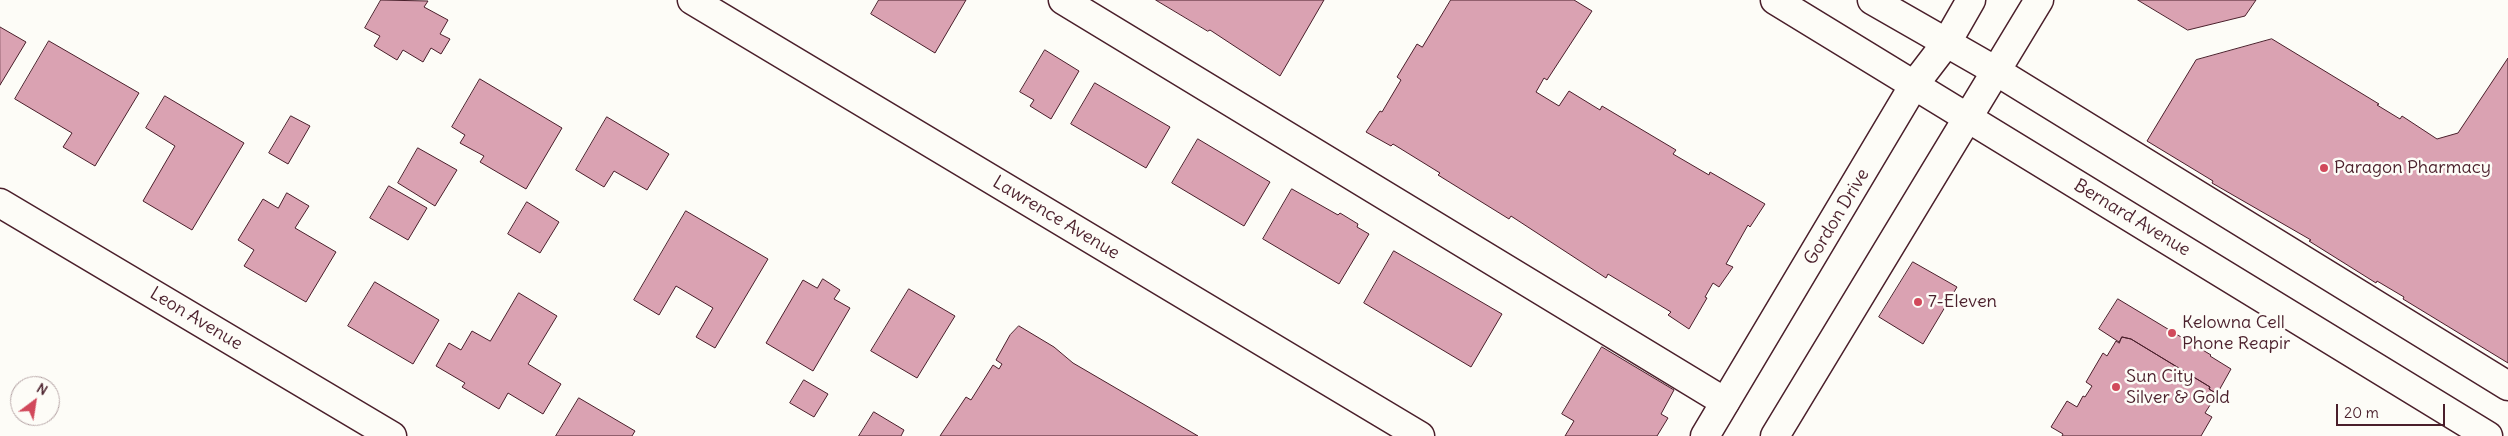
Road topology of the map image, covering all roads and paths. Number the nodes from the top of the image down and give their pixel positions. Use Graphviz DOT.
graph roads {
  1 [pos="692,0"];
  2 [pos="1062,0"];
  3 [pos="1776,0"];
  4 [pos="1872,0"];
  5 [pos="1971,0"];
  6 [pos="2039,0"];
  7 [pos="1947,42"];
  8 [pos="1996,71"];
  9 [pos="1914,85"];
  10 [pos="1968,118"];
  11 [pos="0,203"];
  12 [pos="2508,386"];
  13 [pos="1726,402"];
  14 [pos="392,436"];
  15 [pos="1420,436"];
  16 [pos="1705,436"];
  17 [pos="1775,436"];
  18 [pos="2488,436"];
  1 -- 15 [label="street, Lawrence Avenue"];
  2 -- 13 [label="street"];
  3 -- 9 [label="street, Bernard Avenue"];
  4 -- 7 [label="street"];
  5 -- 7 [label="street, Gordon Drive"];
  6 -- 8 [label="street"];
  7 -- 8 [label="street"];
  7 -- 9 [label="street, Gordon Drive"];
  8 -- 10 [label="street"];
  8 -- 12 [label="street"];
  9 -- 10 [label="street, Bernard Avenue"];
  9 -- 13 [label="street, Gordon Drive"];
  10 -- 17 [label="street"];
  10 -- 18 [label="street, Bernard Avenue"];
  11 -- 14 [label="street, Leon Avenue"];
  13 -- 16 [label="street, Gordon Drive"];
}
